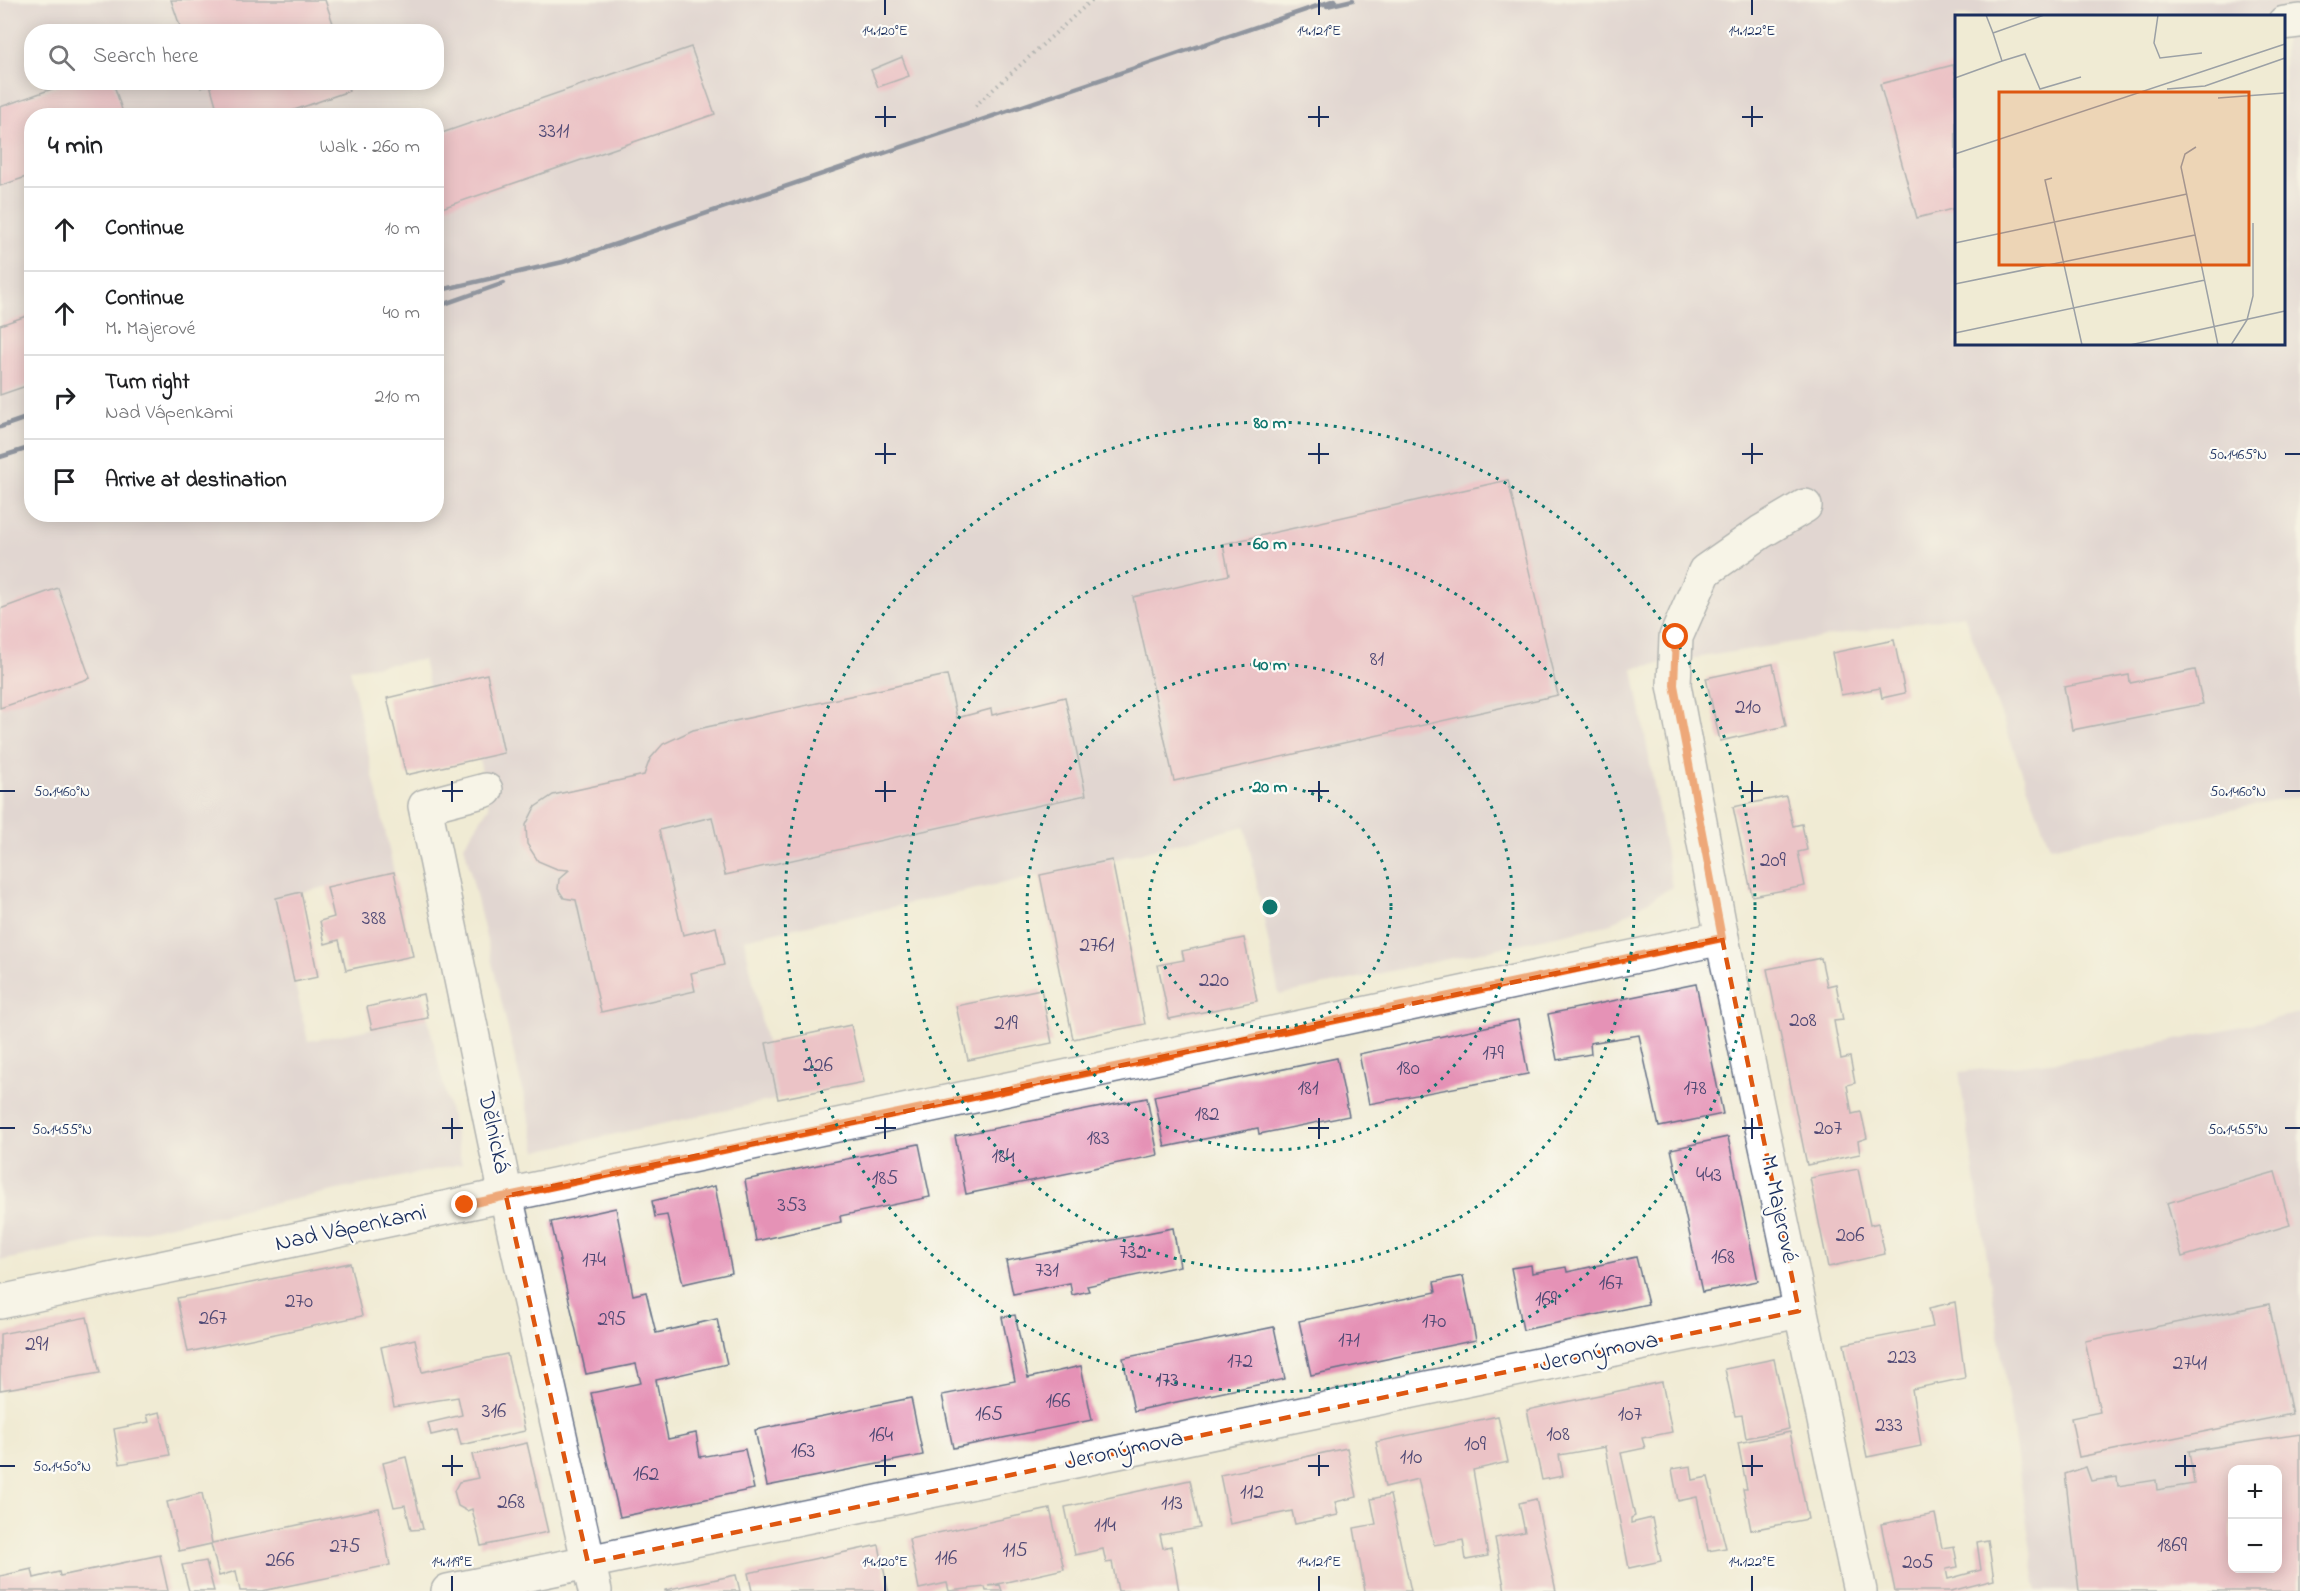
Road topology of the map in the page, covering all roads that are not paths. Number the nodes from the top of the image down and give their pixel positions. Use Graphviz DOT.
graph roads {
  1 [pos="2300,21"];
  2 [pos="2285,22"];
  3 [pos="1805,506"];
  4 [pos="486,790"];
  5 [pos="1722,938"];
  6 [pos="506,1197"];
  7 [pos="0,1302"];
  8 [pos="1799,1311"];
  9 [pos="591,1577"];
  10 [pos="448,1591"];
  11 [pos="1860,1591"];
  1 -- 2 [label="street"];
  3 -- 5 [label="street, M. Majerové"];
  4 -- 6 [label="street, Dělnická"];
  5 -- 6 [label="street, Nad Vápenkami"];
  5 -- 8 [label="street, M. Majerové"];
  6 -- 7 [label="street, Nad Vápenkami"];
  6 -- 9 [label="street, Dělnická"];
  8 -- 9 [label="street, Jeronýmova"];
  8 -- 11 [label="street, M. Majerové"];
  9 -- 10 [label="street, Jeronýmova"];
}
